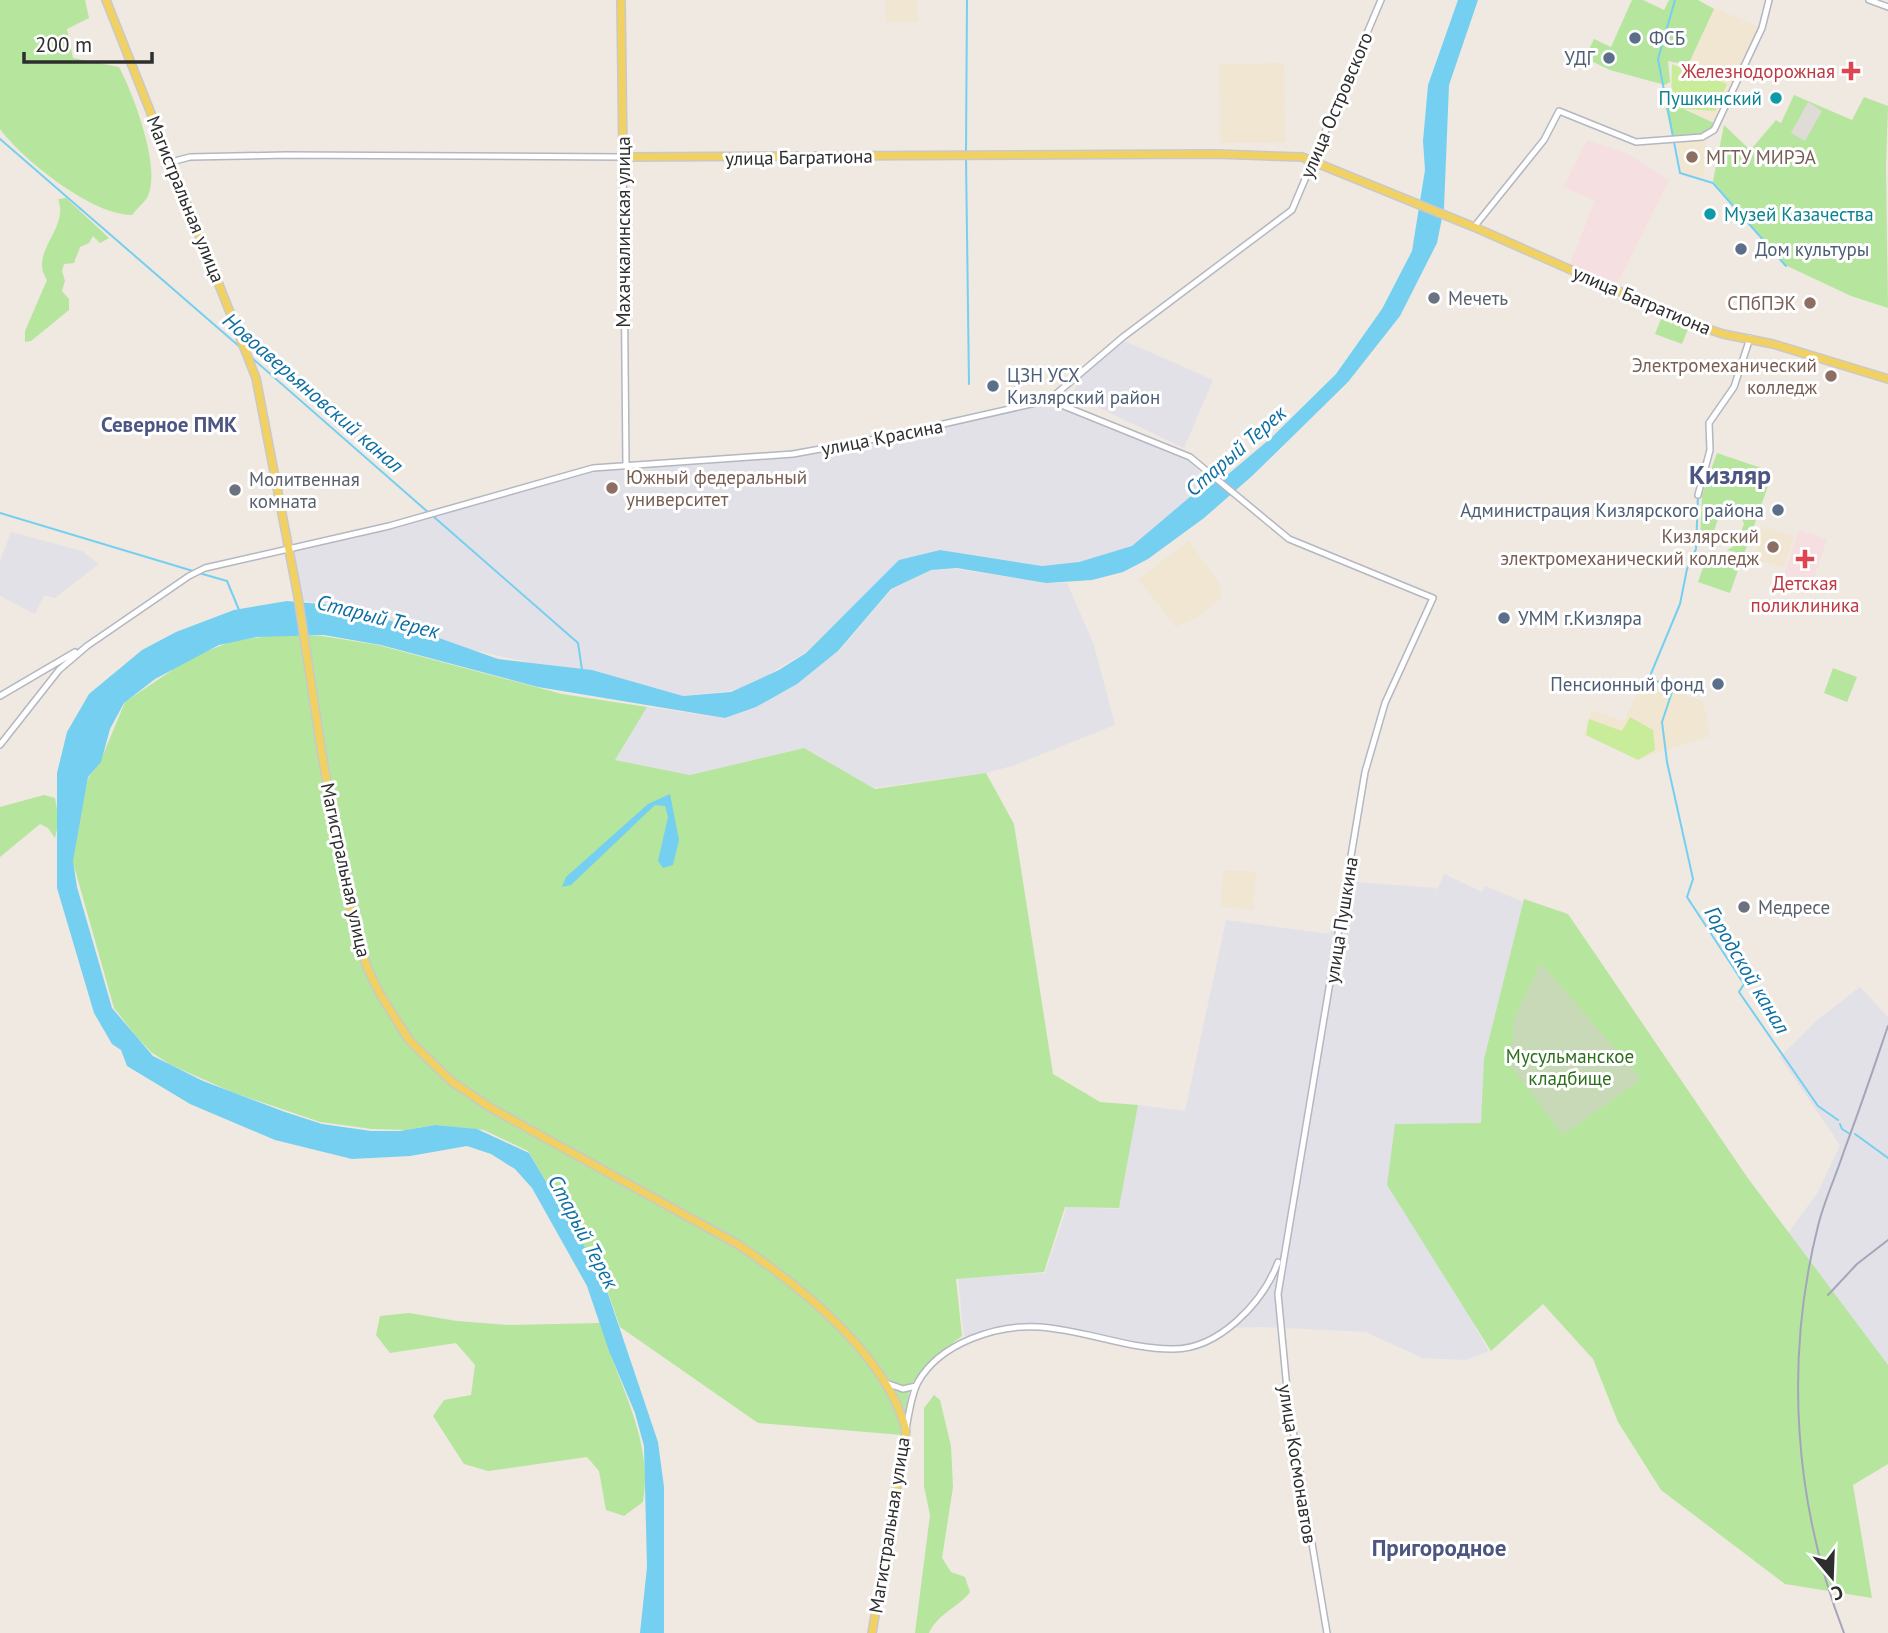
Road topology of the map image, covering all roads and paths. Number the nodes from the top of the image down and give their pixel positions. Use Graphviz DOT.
graph roads {
  1 [pos="106,0"];
  2 [pos="621,0"];
  3 [pos="1381,0"];
  4 [pos="1769,0"];
  5 [pos="1869,0"];
  6 [pos="1888,7"];
  7 [pos="623,157"];
  8 [pos="1312,161"];
  9 [pos="171,162"];
  10 [pos="1292,210"];
  11 [pos="1474,227"];
  12 [pos="1750,338"];
  13 [pos="1888,379"];
  14 [pos="1049,400"];
  15 [pos="626,464"];
  16 [pos="1698,495"];
  17 [pos="289,549"];
  18 [pos="87,646"];
  19 [pos="0,696"];
  20 [pos="0,746"];
  21 [pos="1282,1253"];
  22 [pos="1278,1294"];
  23 [pos="883,1381"];
  24 [pos="916,1386"];
  25 [pos="906,1432"];
  26 [pos="872,1633"];
  27 [pos="1327,1633"];
  1 -- 9 [label="main road, Магистральная улица"];
  2 -- 7 [label="main road, Махачкалинская улица"];
  3 -- 8 [label="street, улица Островского"];
  4 -- 11 [label="street"];
  5 -- 6 [label="street"];
  7 -- 8 [label="main road, улица Багратиона"];
  7 -- 9 [label="street, улица Багратиона"];
  7 -- 15 [label="street, Махачкалинская улица"];
  8 -- 10 [label="street, улица Островского"];
  8 -- 11 [label="main road, улица Багратиона"];
  9 -- 17 [label="main road, Магистральная улица"];
  10 -- 14 [label="street, улица Красина"];
  11 -- 12 [label="main road, улица Багратиона"];
  12 -- 13 [label="main road, улица Багратиона"];
  12 -- 16 [label="street"];
  14 -- 15 [label="street, улица Красина"];
  14 -- 21 [label="street, улица Пушкина"];
  15 -- 17 [label="street, улица Красина"];
  17 -- 18 [label="street, улица Красина"];
  17 -- 23 [label="main road, Магистральная улица"];
  18 -- 19 [label="street"];
  18 -- 20 [label="street"];
  21 -- 22 [label="street, улица Пушкина"];
  21 -- 24 [label="street, улица Пушкина"];
  22 -- 27 [label="street, улица Космонавтов"];
  23 -- 24 [label="street"];
  23 -- 25 [label="main road, Магистральная улица"];
  24 -- 25 [label="street, улица Пушкина"];
  25 -- 26 [label="main road, Магистральная улица"];
}
